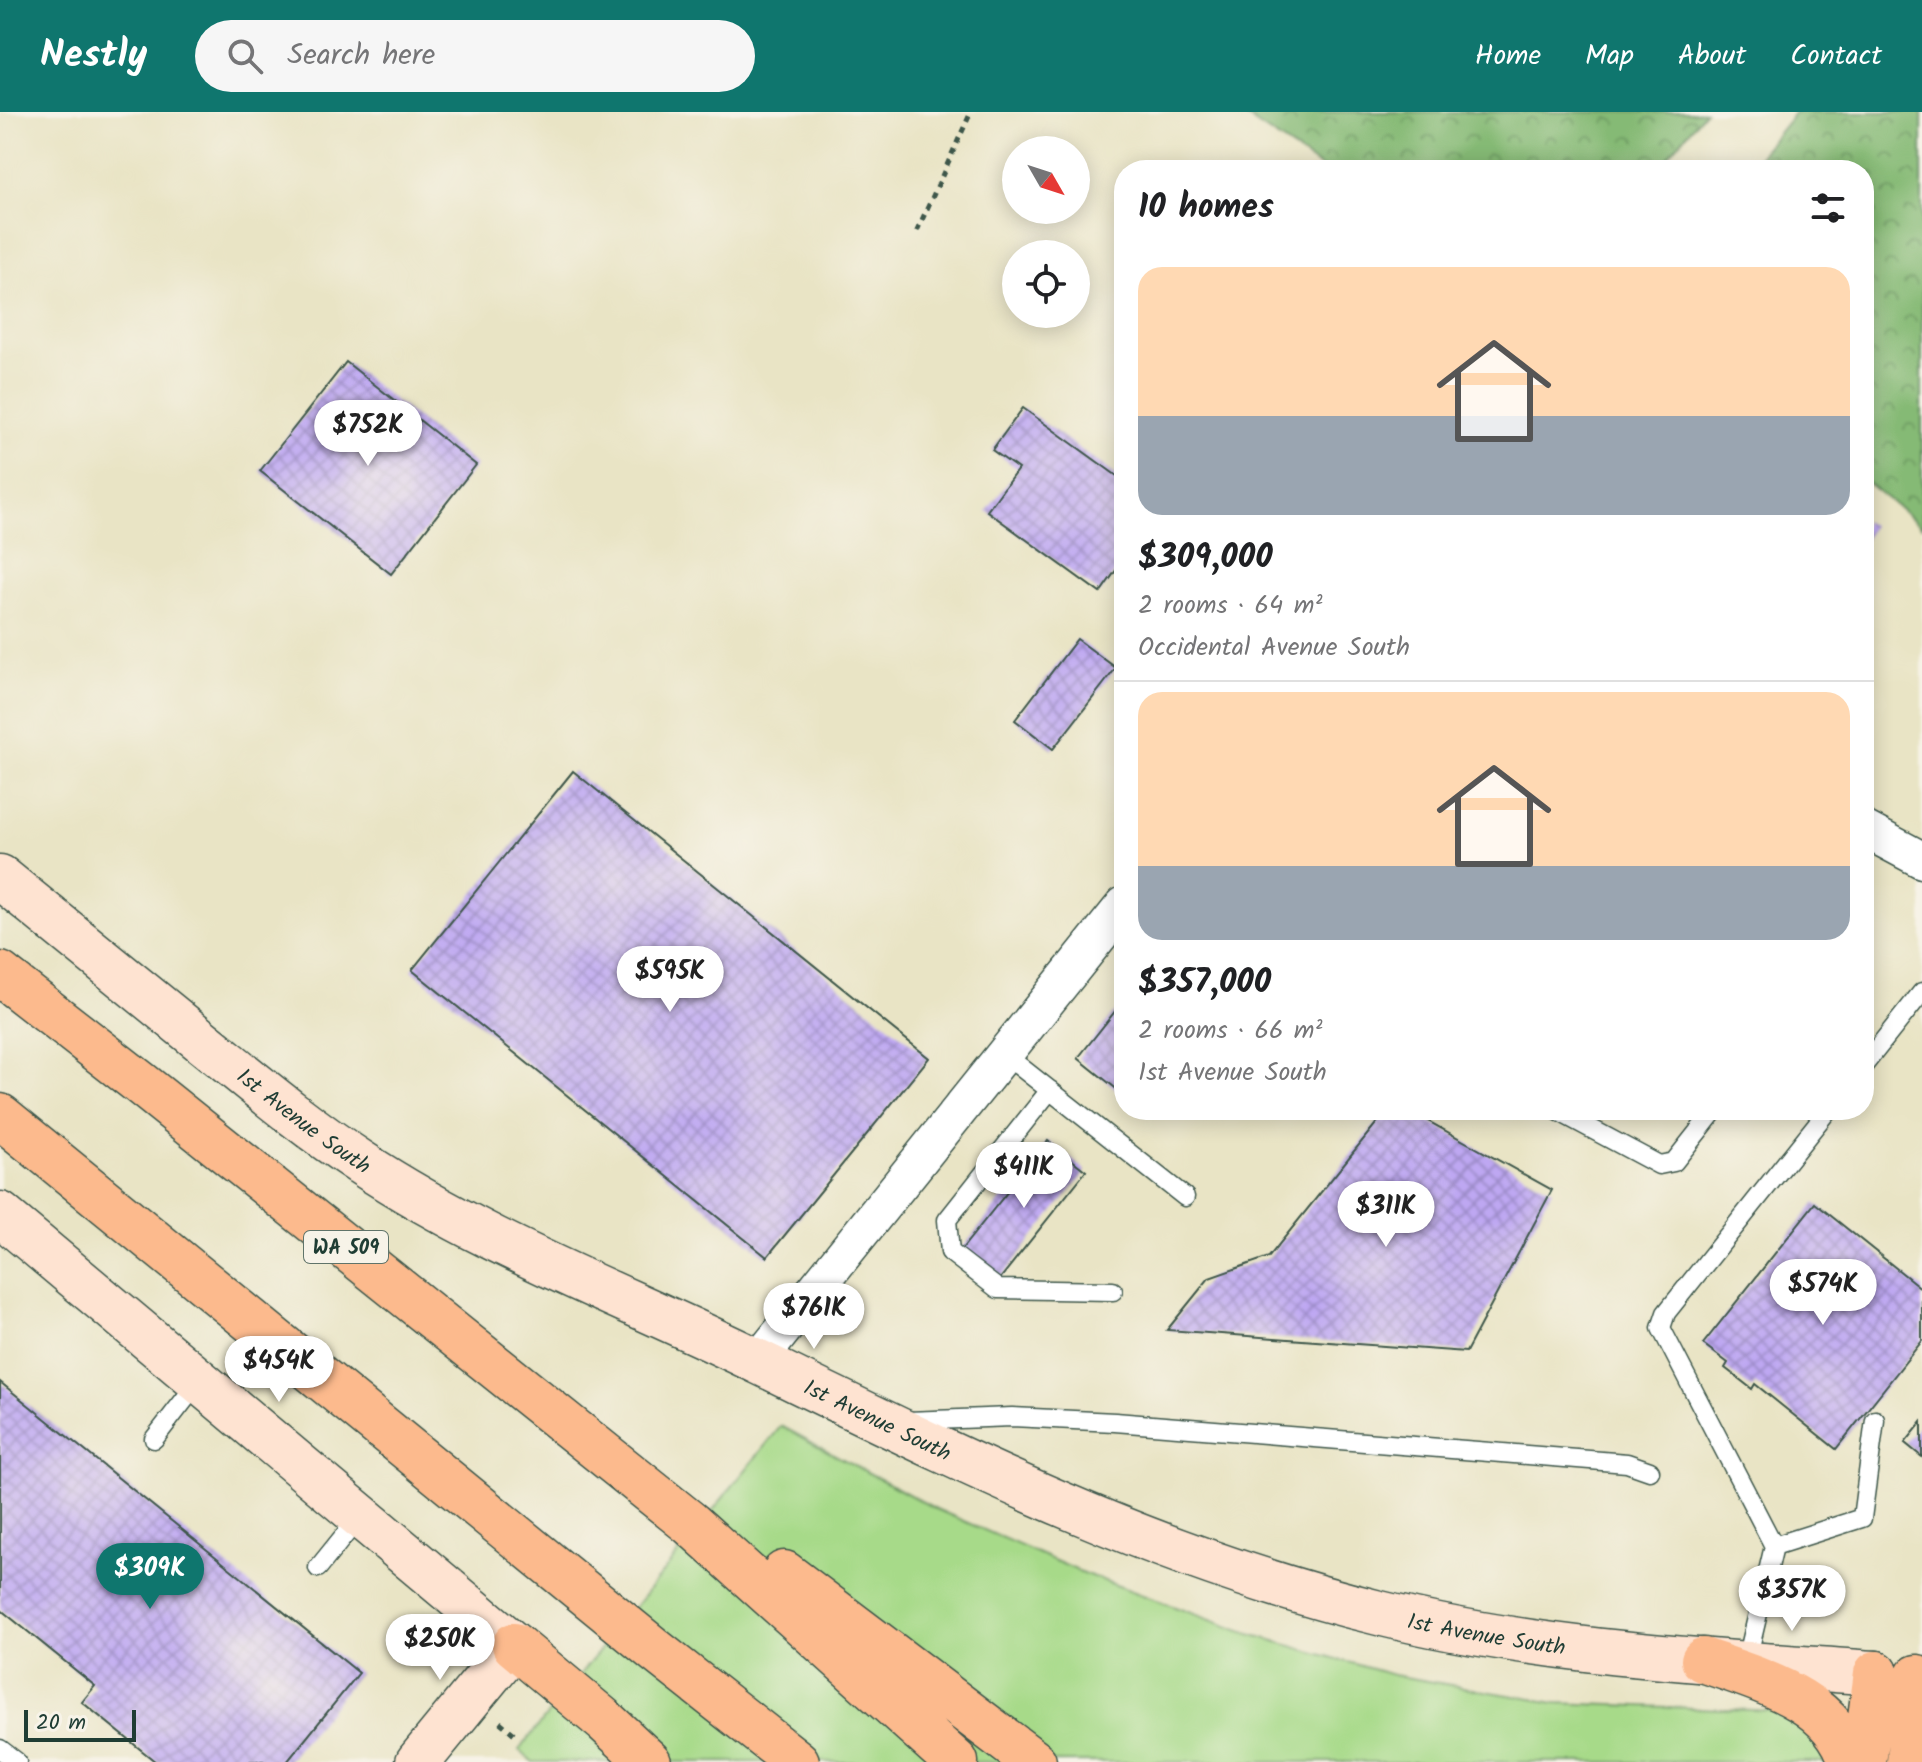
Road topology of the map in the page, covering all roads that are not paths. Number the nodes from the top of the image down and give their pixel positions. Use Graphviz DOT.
graph roads {
  1 [pos="1874,834"];
  2 [pos="1922,860"];
  3 [pos="0,877"];
  4 [pos="1114,917"];
  5 [pos="0,974"];
  6 [pos="1922,992"];
  7 [pos="1874,1052"];
  8 [pos="1004,1054"];
  9 [pos="1050,1090"];
  10 [pos="0,1116"];
  11 [pos="1575,1120"];
  12 [pos="1707,1120"];
  13 [pos="1820,1120"];
  14 [pos="1185,1197"];
  15 [pos="0,1214"];
  16 [pos="1113,1291"];
  17 [pos="758,1361"];
  18 [pos="199,1381"];
  19 [pos="1875,1420"];
  20 [pos="879,1422"];
  21 [pos="154,1439"];
  22 [pos="1650,1471"];
  23 [pos="360,1516"];
  24 [pos="690,1523"];
  25 [pos="1774,1546"];
  26 [pos="318,1568"];
  27 [pos="514,1645"];
  28 [pos="656,1651"];
  29 [pos="1724,1662"];
  30 [pos="1896,1675"];
  31 [pos="0,1749"];
  32 [pos="421,1761"];
  33 [pos="17,1762"];
  34 [pos="649,1762"];
  35 [pos="761,1762"];
  36 [pos="797,1762"];
  37 [pos="956,1762"];
  38 [pos="1034,1762"];
  39 [pos="1851,1762"];
  40 [pos="1864,1762"];
  41 [pos="1909,1762"];
  1 -- 2 [label="street"];
  3 -- 17 [label="street, 1st Avenue South"];
  4 -- 8 [label="street"];
  5 -- 24 [label="highway, WA 509"];
  6 -- 7 [label="lane"];
  8 -- 9 [label="lane"];
  8 -- 17 [label="street"];
  9 -- 14 [label="lane"];
  9 -- 16 [label="lane"];
  10 -- 28 [label="highway"];
  11 -- 12 [label="lane"];
  13 -- 25 [label="lane"];
  15 -- 18 [label="street"];
  17 -- 20 [label="street, 1st Avenue South"];
  18 -- 21 [label="lane"];
  18 -- 23 [label="street"];
  19 -- 25 [label="lane"];
  20 -- 22 [label="lane"];
  20 -- 29 [label="street, 1st Avenue South"];
  23 -- 26 [label="lane"];
  23 -- 27 [label="street"];
  24 -- 37 [label="highway, WA 509"];
  24 -- 38 [label="highway"];
  25 -- 29 [label="lane"];
  27 -- 32 [label="street"];
  27 -- 34 [label="highway"];
  28 -- 35 [label="highway"];
  28 -- 36 [label="highway"];
  29 -- 30 [label="street, 1st Avenue South"];
  29 -- 39 [label="highway"];
  30 -- 40 [label="highway"];
  30 -- 41 [label="highway"];
  31 -- 33 [label="lane"];
}
